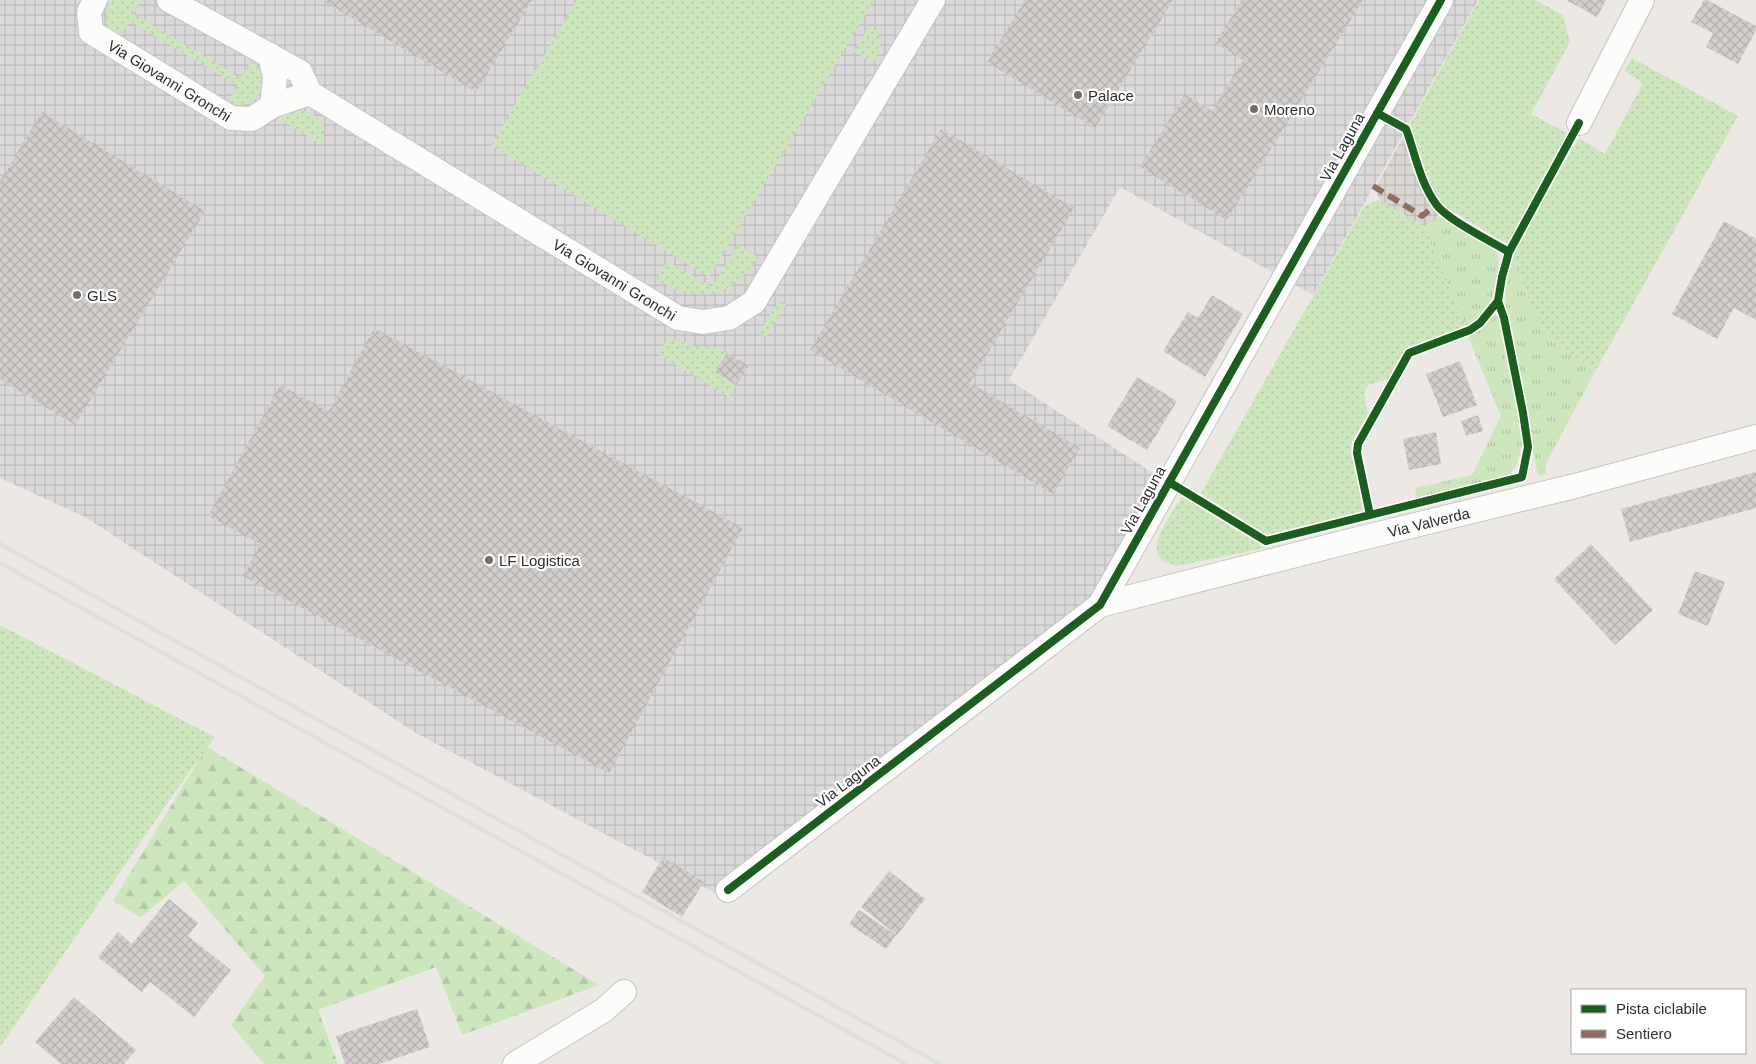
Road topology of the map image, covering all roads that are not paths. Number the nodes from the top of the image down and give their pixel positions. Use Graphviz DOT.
graph roads {
  1 [pos="95,0"];
  2 [pos="170,0"];
  3 [pos="933,0"];
  4 [pos="1441,0"];
  5 [pos="1642,0"];
  6 [pos="270,55"];
  7 [pos="310,93"];
  8 [pos="272,106"];
  9 [pos="1579,123"];
  10 [pos="1756,437"];
  11 [pos="1100,605"];
  12 [pos="728,890"];
  13 [pos="624,992"];
  14 [pos="515,1064"];
  1 -- 8 [label="street, Via Giovanni Gronchi"];
  2 -- 6 [label="street"];
  3 -- 7 [label="street, Via Giovanni Gronchi"];
  4 -- 11 [label="street, Via Laguna"];
  5 -- 9 [label="street"];
  6 -- 7 [label="street"];
  6 -- 8 [label="street"];
  7 -- 8 [label="street, Via Giovanni Gronchi"];
  10 -- 11 [label="street, Via Valverda"];
  11 -- 12 [label="street, Via Laguna"];
  13 -- 14 [label="street"];
}
